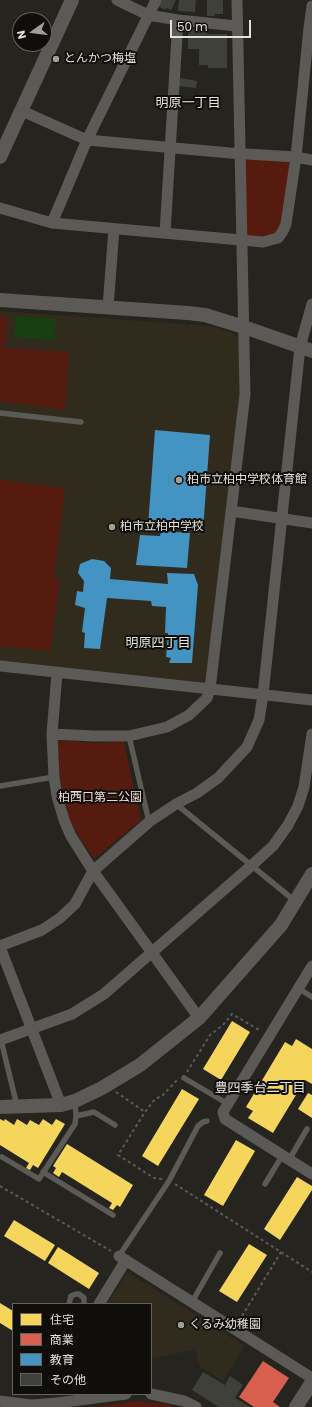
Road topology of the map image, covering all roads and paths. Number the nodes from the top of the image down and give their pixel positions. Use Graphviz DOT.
graph roads {
  1 [pos="72,0"];
  2 [pos="117,0"];
  3 [pos="156,0"];
  4 [pos="236,0"];
  5 [pos="312,6"];
  6 [pos="148,15"];
  7 [pos="178,20"];
  8 [pos="237,26"];
  9 [pos="311,29"];
  10 [pos="22,111"];
  11 [pos="87,140"];
  12 [pos="171,148"];
  13 [pos="239,154"];
  14 [pos="296,157"];
  15 [pos="0,158"];
  16 [pos="312,160"];
  17 [pos="0,208"];
  18 [pos="52,223"];
  19 [pos="114,229"];
  20 [pos="165,233"];
  21 [pos="241,240"];
  22 [pos="0,300"];
  23 [pos="312,304"];
  24 [pos="108,307"];
  25 [pos="244,326"];
  26 [pos="306,349"];
  27 [pos="0,413"];
  28 [pos="81,422"];
  29 [pos="231,511"];
  30 [pos="282,518"];
  31 [pos="312,522"];
  32 [pos="0,666"];
  33 [pos="57,673"];
  34 [pos="210,689"];
  35 [pos="263,695"];
  36 [pos="312,700"];
  37 [pos="52,734"];
  38 [pos="312,734"];
  39 [pos="129,736"];
  40 [pos="54,777"];
  41 [pos="0,786"];
  42 [pos="308,789"];
  43 [pos="176,804"];
  44 [pos="149,822"];
  45 [pos="251,866"];
  46 [pos="93,871"];
  47 [pos="312,874"];
  48 [pos="295,901"];
  49 [pos="0,947"];
  50 [pos="152,952"];
  51 [pos="312,966"];
  52 [pos="298,988"];
  53 [pos="312,997"];
  54 [pos="199,1018"];
  55 [pos="32,1028"];
  56 [pos="1,1040"];
  57 [pos="184,1078"];
  58 [pos="116,1092"];
  59 [pos="75,1101"];
  60 [pos="228,1104"];
  61 [pos="61,1105"];
  62 [pos="17,1106"];
  63 [pos="0,1107"];
  64 [pos="145,1112"];
  65 [pos="76,1116"];
  66 [pos="207,1121"];
  67 [pos="115,1125"];
  68 [pos="307,1129"];
  69 [pos="2,1157"];
  70 [pos="285,1158"];
  71 [pos="43,1172"];
  72 [pos="312,1174"];
  73 [pos="169,1180"];
  74 [pos="265,1184"];
  75 [pos="0,1186"];
  76 [pos="113,1215"];
  77 [pos="281,1252"];
  78 [pos="220,1253"];
  79 [pos="123,1258"];
  80 [pos="312,1272"];
  81 [pos="192,1302"];
  82 [pos="69,1303"];
  83 [pos="84,1303"];
  84 [pos="100,1303"];
  85 [pos="234,1329"];
  86 [pos="312,1378"];
  87 [pos="312,1382"];
  88 [pos="152,1394"];
  89 [pos="118,1395"];
  90 [pos="0,1401"];
  91 [pos="196,1407"];
  92 [pos="296,1407"];
  1 -- 10 [label="street"];
  2 -- 6 [label="street"];
  3 -- 6 [label="street"];
  4 -- 8 [label="street"];
  5 -- 9 [label="street"];
  6 -- 7 [label="street"];
  6 -- 11 [label="street"];
  7 -- 8 [label="street"];
  7 -- 12 [label="street"];
  8 -- 13 [label="street"];
  9 -- 14 [label="street"];
  10 -- 11 [label="street"];
  10 -- 15 [label="street"];
  11 -- 12 [label="street"];
  11 -- 18 [label="street"];
  12 -- 13 [label="street"];
  12 -- 20 [label="street"];
  13 -- 14 [label="street"];
  13 -- 21 [label="street"];
  14 -- 16 [label="street"];
  14 -- 21 [label="street"];
  17 -- 18 [label="street"];
  18 -- 19 [label="street"];
  19 -- 20 [label="street"];
  19 -- 24 [label="street"];
  20 -- 21 [label="street"];
  21 -- 25 [label="street"];
  22 -- 24 [label="street"];
  23 -- 26 [label="street"];
  24 -- 25 [label="street"];
  25 -- 26 [label="street"];
  25 -- 29 [label="street"];
  26 -- 30 [label="street"];
  27 -- 28 [label="lane"];
  29 -- 30 [label="street"];
  29 -- 34 [label="street"];
  30 -- 31 [label="street"];
  30 -- 35 [label="street"];
  32 -- 33 [label="street"];
  33 -- 34 [label="street"];
  33 -- 37 [label="street"];
  34 -- 35 [label="street"];
  34 -- 39 [label="street"];
  35 -- 36 [label="street"];
  35 -- 43 [label="street"];
  37 -- 39 [label="street"];
  37 -- 40 [label="street"];
  38 -- 42 [label="street"];
  39 -- 44 [label="lane"];
  40 -- 41 [label="lane"];
  40 -- 46 [label="street"];
  42 -- 45 [label="street"];
  43 -- 44 [label="street"];
  43 -- 45 [label="lane"];
  44 -- 46 [label="street"];
  45 -- 48 [label="lane"];
  45 -- 50 [label="street"];
  46 -- 49 [label="street"];
  46 -- 50 [label="street"];
  47 -- 48 [label="street"];
  48 -- 54 [label="street"];
  49 -- 55 [label="street"];
  50 -- 54 [label="street"];
  50 -- 55 [label="street"];
  51 -- 52 [label="street"];
  52 -- 53 [label="lane"];
  52 -- 60 [label="street"];
  54 -- 59 [label="street"];
  55 -- 56 [label="street"];
  55 -- 61 [label="street"];
  56 -- 62 [label="lane"];
  57 -- 60 [label="lane"];
  58 -- 64 [label="path"];
  59 -- 61 [label="street"];
  59 -- 65 [label="lane"];
  60 -- 70 [label="street"];
  61 -- 62 [label="street"];
  62 -- 63 [label="street"];
  65 -- 67 [label="lane"];
  65 -- 71 [label="lane"];
  66 -- 73 [label="lane"];
  68 -- 70 [label="lane"];
  69 -- 71 [label="lane"];
  70 -- 72 [label="street"];
  70 -- 74 [label="lane"];
  71 -- 76 [label="lane"];
  73 -- 77 [label="path"];
  73 -- 79 [label="lane"];
  75 -- 79 [label="path"];
  77 -- 80 [label="path"];
  77 -- 85 [label="path"];
  78 -- 81 [label="lane"];
  79 -- 81 [label="street"];
  79 -- 84 [label="street"];
  81 -- 85 [label="street"];
  82 -- 83 [label="lane"];
  85 -- 86 [label="street"];
  87 -- 92 [label="street"];
  88 -- 91 [label="street"];
  89 -- 90 [label="street"];
}
